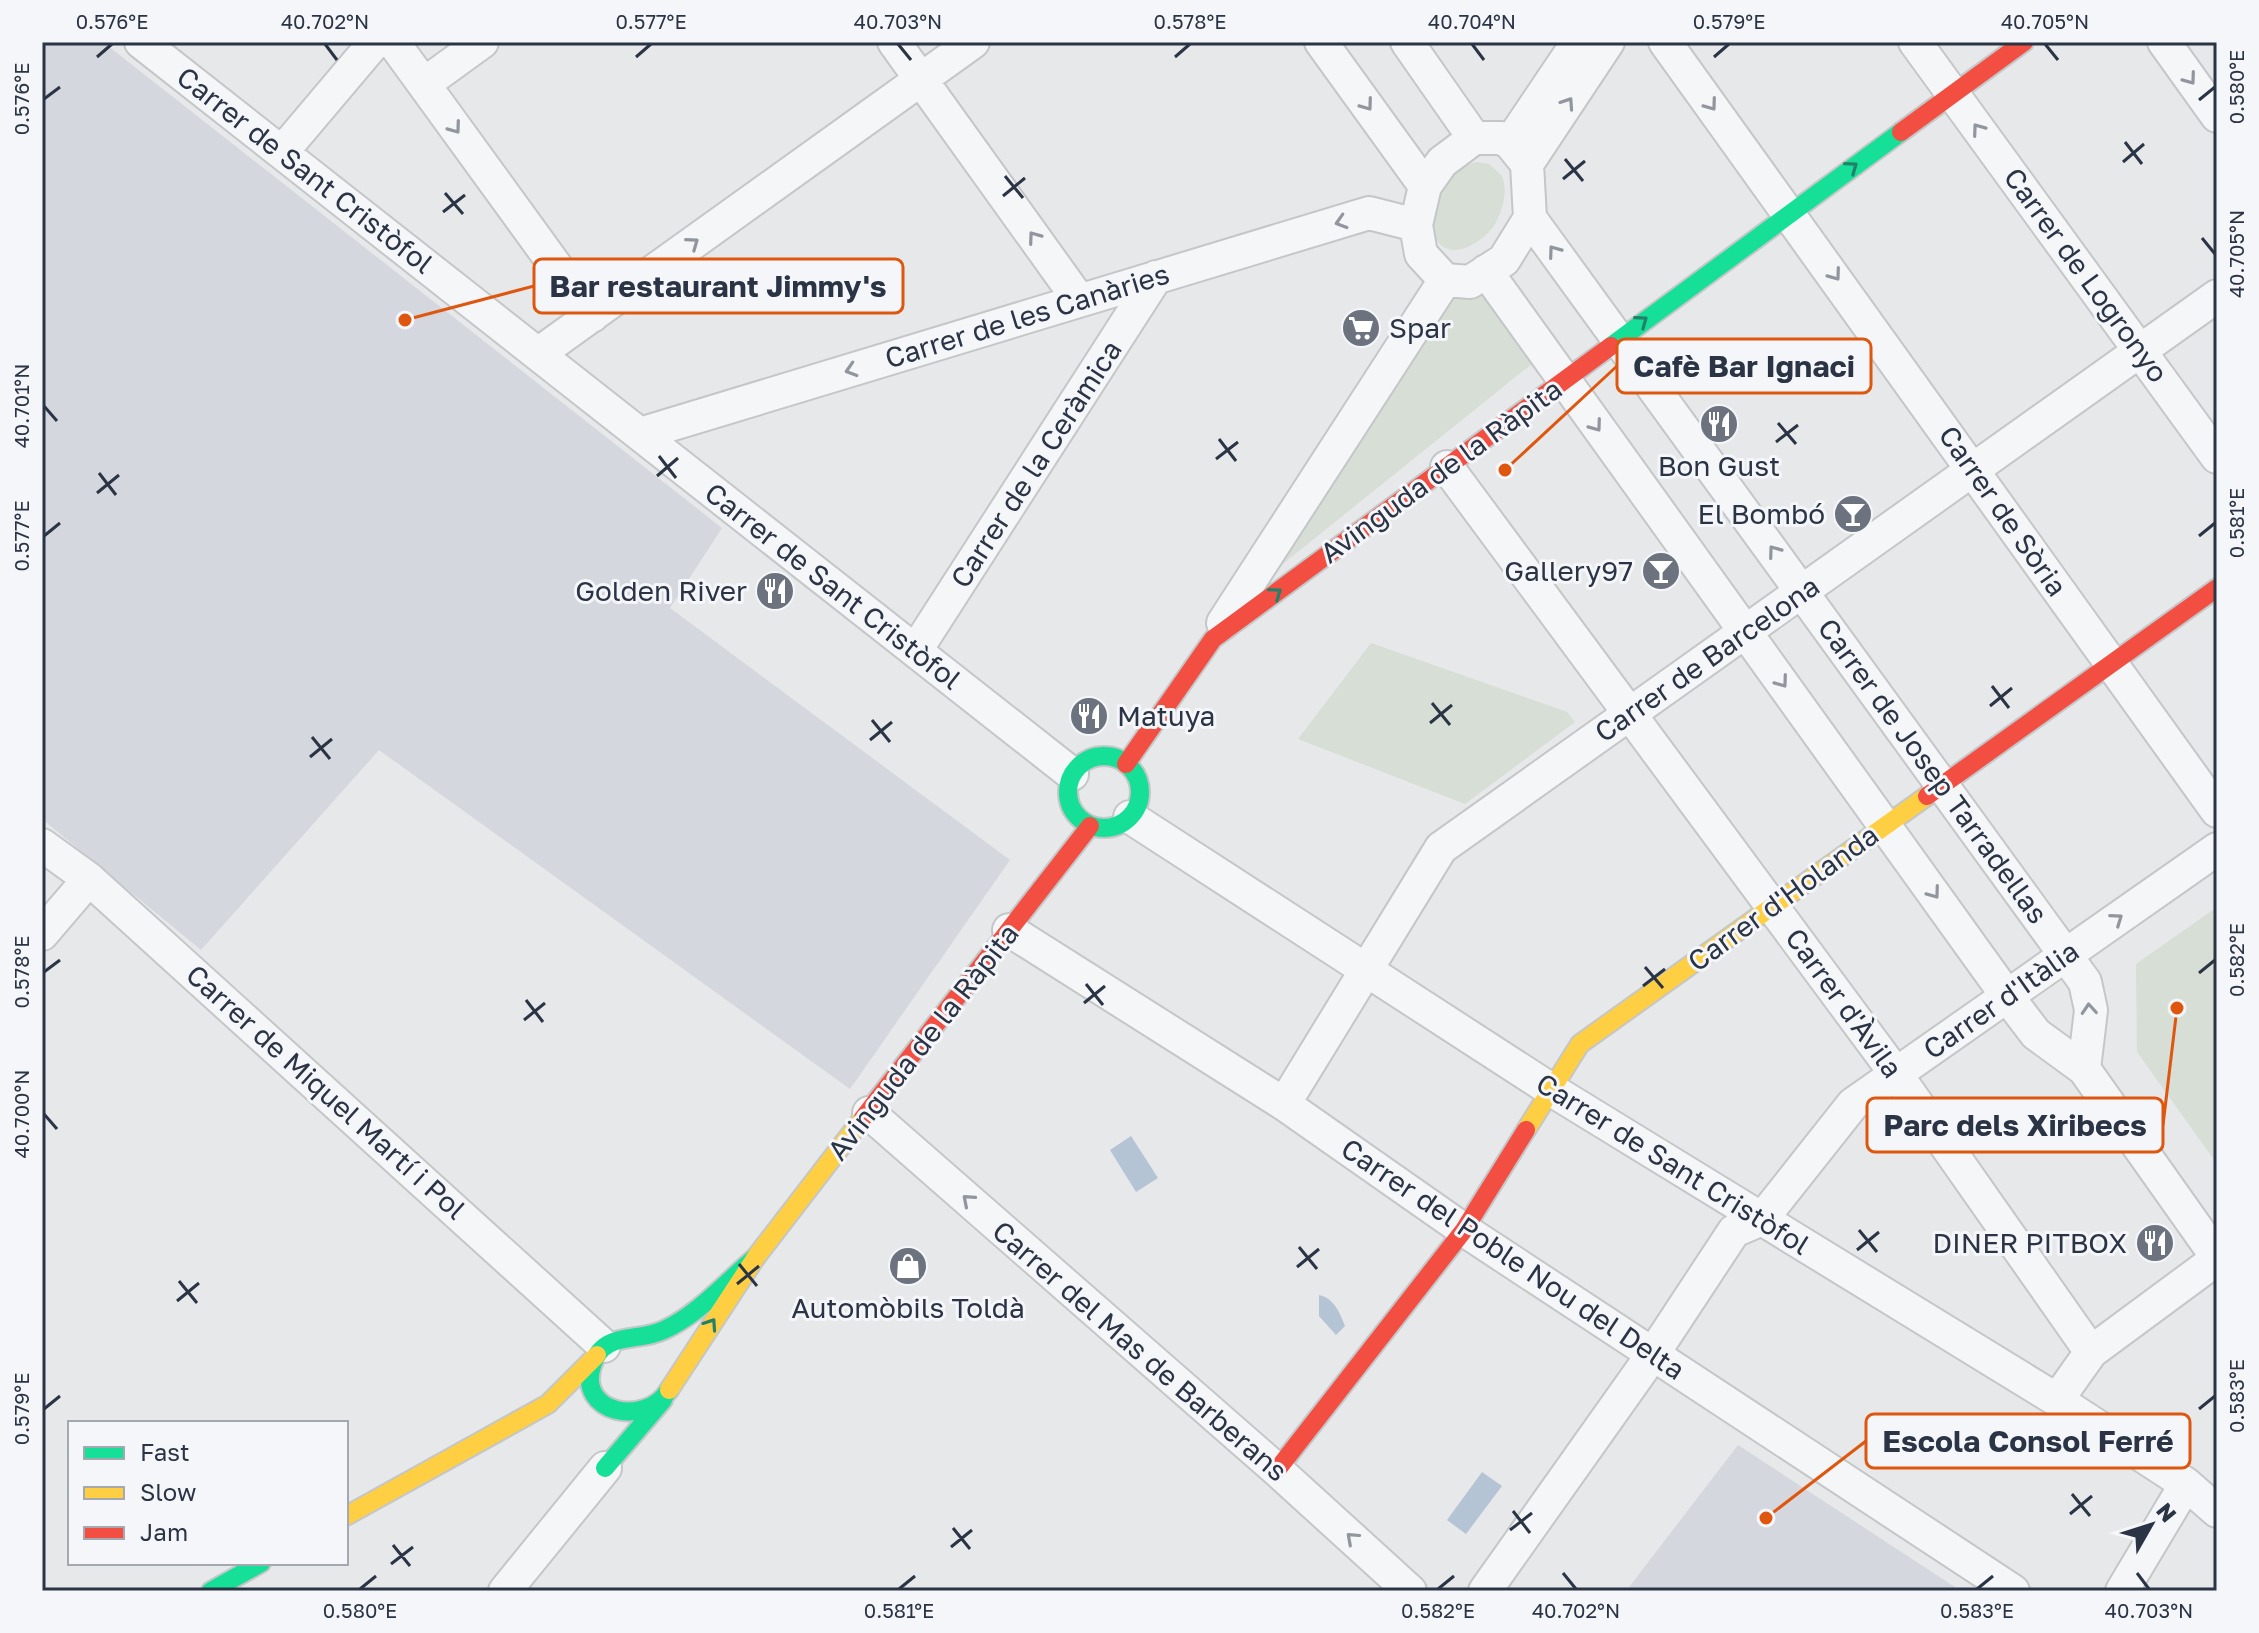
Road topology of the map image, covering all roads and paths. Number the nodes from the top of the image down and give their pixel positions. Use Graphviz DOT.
graph roads {
  1 [pos="141,42"];
  2 [pos="375,42"];
  3 [pos="393,42"];
  4 [pos="482,42"];
  5 [pos="894,42"];
  6 [pos="973,42"];
  7 [pos="1321,42"];
  8 [pos="1407,42"];
  9 [pos="1578,42"];
  10 [pos="1608,42"];
  11 [pos="1665,42"];
  12 [pos="1915,42"];
  13 [pos="2024,42"];
  14 [pos="2164,42"];
  15 [pos="920,80"];
  16 [pos="424,84"];
  17 [pos="1953,94"];
  18 [pos="2216,111"];
  19 [pos="1474,138"];
  20 [pos="282,152"];
  21 [pos="1519,154"];
  22 [pos="1425,186"];
  23 [pos="1789,212"];
  24 [pos="1530,218"];
  25 [pos="1416,225"];
  26 [pos="1486,271"];
  27 [pos="1156,277"];
  28 [pos="1445,280"];
  29 [pos="2217,296"];
  30 [pos="1079,300"];
  31 [pos="592,316"];
  32 [pos="1618,338"];
  33 [pos="2141,350"];
  34 [pos="538,354"];
  35 [pos="1563,381"];
  36 [pos="640,434"];
  37 [pos="2217,457"];
  38 [pos="1447,467"];
  39 [pos="1973,469"];
  40 [pos="2217,588"];
  41 [pos="1803,590"];
  42 [pos="1745,632"];
  43 [pos="1213,639"];
  44 [pos="916,650"];
  45 [pos="2111,663"];
  46 [pos="1630,714"];
  47 [pos="1126,764"];
  48 [pos="1072,774"];
  49 [pos="1943,784"];
  50 [pos="2217,811"];
  51 [pos="1130,817"];
  52 [pos="1885,825"];
  53 [pos="1090,826"];
  54 [pos="42,845"];
  55 [pos="2217,849"];
  56 [pos="89,879"];
  57 [pos="1772,906"];
  58 [pos="1009,930"];
  59 [pos="42,934"];
  60 [pos="2065,955"];
  61 [pos="1364,969"];
  62 [pos="2007,996"];
  63 [pos="2084,1069"];
  64 [pos="1896,1074"];
  65 [pos="1550,1089"];
  66 [pos="1284,1104"];
  67 [pos="869,1113"];
  68 [pos="1762,1219"];
  69 [pos="1464,1230"];
  70 [pos="756,1257"];
  71 [pos="2217,1258"];
  72 [pos="636,1336"];
  73 [pos="600,1350"];
  74 [pos="2091,1352"];
  75 [pos="1653,1354"];
  76 [pos="665,1394"];
  77 [pos="2057,1400"];
  78 [pos="548,1404"];
  79 [pos="611,1409"];
  80 [pos="605,1468"];
  81 [pos="1277,1470"];
  82 [pos="2186,1484"];
  83 [pos="2217,1511"];
  84 [pos="348,1515"];
  85 [pos="257,1565"];
  86 [pos="211,1591"];
  87 [pos="505,1591"];
  88 [pos="1410,1591"];
  89 [pos="1485,1591"];
  90 [pos="2013,1591"];
  91 [pos="2122,1591"];
  1 -- 20 [label="street, Carrer de Sant Cristòfol"];
  2 -- 20 [label="street"];
  3 -- 16 [label="street"];
  4 -- 16 [label="street"];
  5 -- 15 [label="street"];
  6 -- 15 [label="street"];
  7 -- 22 [label="street, one-way"];
  8 -- 19 [label="street"];
  9 -- 21 [label="street"];
  21 -- 10 [label="street, one-way"];
  11 -- 23 [label="street, Carrer de Sòria, one-way"];
  12 -- 17 [label="street, Carrer de Logronyo"];
  13 -- 17 [label="street, Avinguda de la Ràpita"];
  14 -- 18 [label="street, one-way"];
  30 -- 15 [label="street, one-way"];
  31 -- 15 [label="street, one-way"];
  16 -- 31 [label="street, one-way"];
  23 -- 17 [label="street, Avinguda de la Ràpita, one-way"];
  33 -- 17 [label="street, Carrer de Logronyo, one-way"];
  19 -- 21 [label="street"];
  19 -- 22 [label="street"];
  20 -- 34 [label="street, Carrer de Sant Cristòfol"];
  21 -- 24 [label="street"];
  22 -- 25 [label="street"];
  32 -- 23 [label="street, Avinguda de la Ràpita, one-way"];
  23 -- 39 [label="street, Carrer de Sòria, one-way"];
  24 -- 26 [label="street"];
  32 -- 24 [label="street, Carrer de Josep Tarradellas, one-way"];
  25 -- 27 [label="street, Carrer de les Canàries, one-way"];
  25 -- 28 [label="street"];
  26 -- 28 [label="street"];
  26 -- 35 [label="street"];
  27 -- 30 [label="street, Carrer de les Canàries"];
  27 -- 44 [label="street, Carrer de la Ceràmica"];
  28 -- 43 [label="street"];
  29 -- 33 [label="street, Carrer de Barcelona"];
  30 -- 36 [label="street, Carrer de les Canàries, one-way"];
  31 -- 34 [label="street"];
  32 -- 35 [label="street, Avinguda de la Ràpita"];
  41 -- 32 [label="street, Carrer de Josep Tarradellas, one-way"];
  33 -- 37 [label="street, Carrer de Logronyo"];
  33 -- 39 [label="street, Carrer de Barcelona"];
  34 -- 36 [label="street, Carrer de Sant Cristòfol"];
  35 -- 38 [label="street, Avinguda de la Ràpita"];
  35 -- 42 [label="street, one-way"];
  36 -- 44 [label="street, Carrer de Sant Cristòfol"];
  43 -- 38 [label="street, Avinguda de la Ràpita, one-way"];
  38 -- 46 [label="street, Carrer d'Àvila"];
  39 -- 41 [label="street, Carrer de Barcelona"];
  39 -- 45 [label="street, Carrer de Sòria"];
  40 -- 45 [label="street, Carrer d'Holanda"];
  41 -- 42 [label="street, Carrer de Barcelona"];
  41 -- 49 [label="street, Carrer de Josep Tarradellas"];
  42 -- 46 [label="street, Carrer de Barcelona"];
  42 -- 52 [label="street, one-way"];
  43 -- 47 [label="street, Avinguda de la Ràpita"];
  44 -- 48 [label="street, Carrer de Sant Cristòfol"];
  45 -- 49 [label="street, Carrer d'Holanda"];
  45 -- 50 [label="street, Carrer de Sòria"];
  46 -- 57 [label="street, Carrer d'Àvila"];
  46 -- 61 [label="street, Carrer de Barcelona"];
  47 -- 48 [label="street"];
  47 -- 51 [label="street"];
  48 -- 53 [label="street"];
  49 -- 52 [label="street, Carrer d'Holanda"];
  49 -- 60 [label="street, Carrer de Josep Tarradellas"];
  51 -- 53 [label="street"];
  51 -- 61 [label="street, Carrer de Sant Cristòfol"];
  52 -- 57 [label="street, Carrer d'Holanda"];
  52 -- 62 [label="street, one-way"];
  53 -- 58 [label="street, Avinguda de la Ràpita"];
  54 -- 56 [label="street, Carrer de Miquel Martí i Pol"];
  60 -- 55 [label="street, Carrer d'Itàlia, one-way"];
  56 -- 59 [label="street"];
  56 -- 73 [label="street, Carrer de Miquel Martí i Pol"];
  57 -- 64 [label="street, Carrer d'Àvila"];
  57 -- 65 [label="street, Carrer d'Holanda"];
  58 -- 66 [label="street, Carrer del Poble Nou del Delta"];
  58 -- 67 [label="street, Avinguda de la Ràpita"];
  60 -- 62 [label="street, Carrer d'Itàlia"];
  63 -- 60 [label="street, Carrer de Josep Tarradellas, one-way"];
  61 -- 65 [label="street, Carrer de Sant Cristòfol"];
  61 -- 66 [label="street, Carrer de Barcelona"];
  62 -- 63 [label="street"];
  62 -- 64 [label="street, Carrer d'Itàlia"];
  63 -- 71 [label="street"];
  64 -- 68 [label="street, Carrer d'Itàlia"];
  64 -- 74 [label="street, Carrer d'Àvila"];
  65 -- 68 [label="street, Carrer de Sant Cristòfol"];
  65 -- 69 [label="street, Carrer d'Holanda"];
  66 -- 69 [label="street, Carrer del Poble Nou del Delta"];
  67 -- 70 [label="street, Avinguda de la Ràpita"];
  81 -- 67 [label="street, Carrer del Mas de Barberans, one-way"];
  68 -- 75 [label="street, Carrer d'Itàlia"];
  68 -- 77 [label="street, Carrer de Sant Cristòfol"];
  69 -- 75 [label="street, Carrer del Poble Nou del Delta"];
  69 -- 81 [label="street, Carrer d'Holanda"];
  70 -- 72 [label="street"];
  76 -- 70 [label="street, one-way"];
  71 -- 74 [label="street"];
  72 -- 73 [label="street"];
  72 -- 76 [label="street"];
  73 -- 78 [label="street"];
  73 -- 79 [label="street"];
  74 -- 77 [label="street"];
  75 -- 89 [label="street, Carrer d'Itàlia"];
  75 -- 90 [label="street, Carrer del Poble Nou del Delta"];
  76 -- 79 [label="street"];
  76 -- 80 [label="street"];
  77 -- 82 [label="street, Carrer de Sant Cristòfol"];
  78 -- 79 [label="street"];
  78 -- 84 [label="street"];
  79 -- 80 [label="street"];
  80 -- 87 [label="street"];
  88 -- 81 [label="street, Carrer del Mas de Barberans, one-way"];
  82 -- 83 [label="street, Carrer de Sant Cristòfol"];
  82 -- 91 [label="street"];
  85 -- 86 [label="street"];
}
